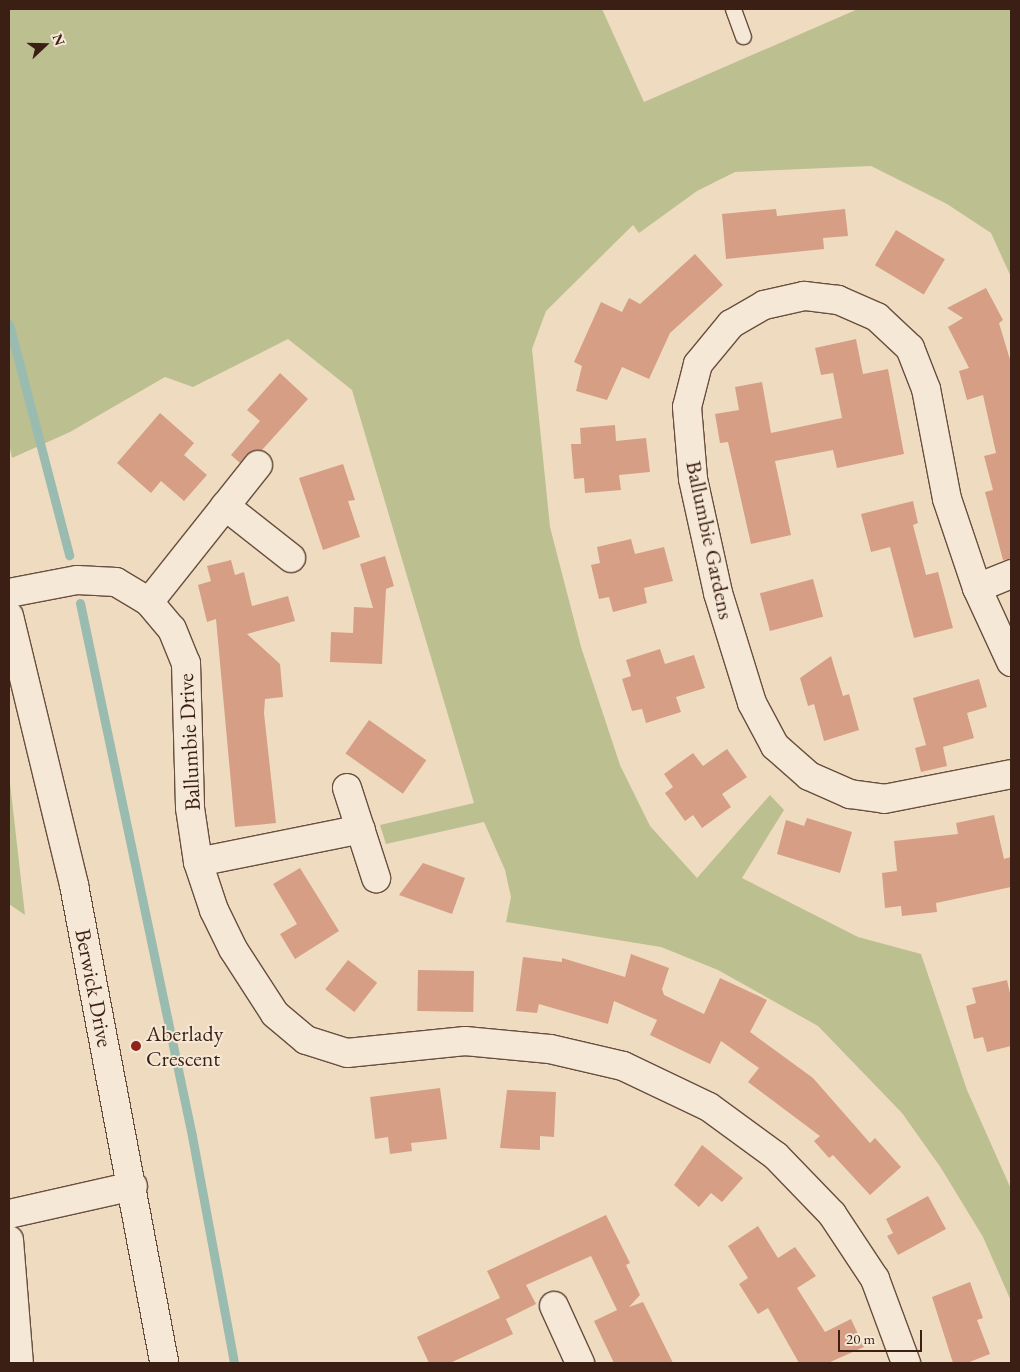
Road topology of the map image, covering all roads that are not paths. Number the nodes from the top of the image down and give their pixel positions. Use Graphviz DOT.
graph roads {
  1 [pos="733,9"];
  2 [pos="743,36"];
  3 [pos="258,465"];
  4 [pos="225,506"];
  5 [pos="291,558"];
  6 [pos="1011,574"];
  7 [pos="977,588"];
  8 [pos="9,593"];
  9 [pos="149,602"];
  10 [pos="9,616"];
  11 [pos="1011,662"];
  12 [pos="1011,774"];
  13 [pos="347,788"];
  14 [pos="360,829"];
  15 [pos="198,862"];
  16 [pos="376,878"];
  17 [pos="133,1186"];
  18 [pos="9,1214"];
  19 [pos="9,1240"];
  20 [pos="554,1306"];
  21 [pos="572,1361"];
  22 [pos="19,1363"];
  23 [pos="164,1363"];
  24 [pos="906,1363"];
  1 -- 2 [label="lane"];
  3 -- 4 [label="street"];
  4 -- 5 [label="street"];
  4 -- 9 [label="street"];
  6 -- 7 [label="street"];
  7 -- 11 [label="street, Ballumbie Gardens"];
  7 -- 12 [label="street, Ballumbie Gardens"];
  8 -- 9 [label="street, Ballumbie Drive"];
  9 -- 15 [label="street, Ballumbie Drive"];
  10 -- 17 [label="street, Berwick Drive"];
  13 -- 14 [label="street"];
  14 -- 15 [label="street"];
  14 -- 16 [label="street"];
  15 -- 24 [label="street, Ballumbie Drive"];
  17 -- 18 [label="street"];
  17 -- 23 [label="street, Berwick Drive"];
  19 -- 22 [label="street"];
  20 -- 21 [label="street"];
}
